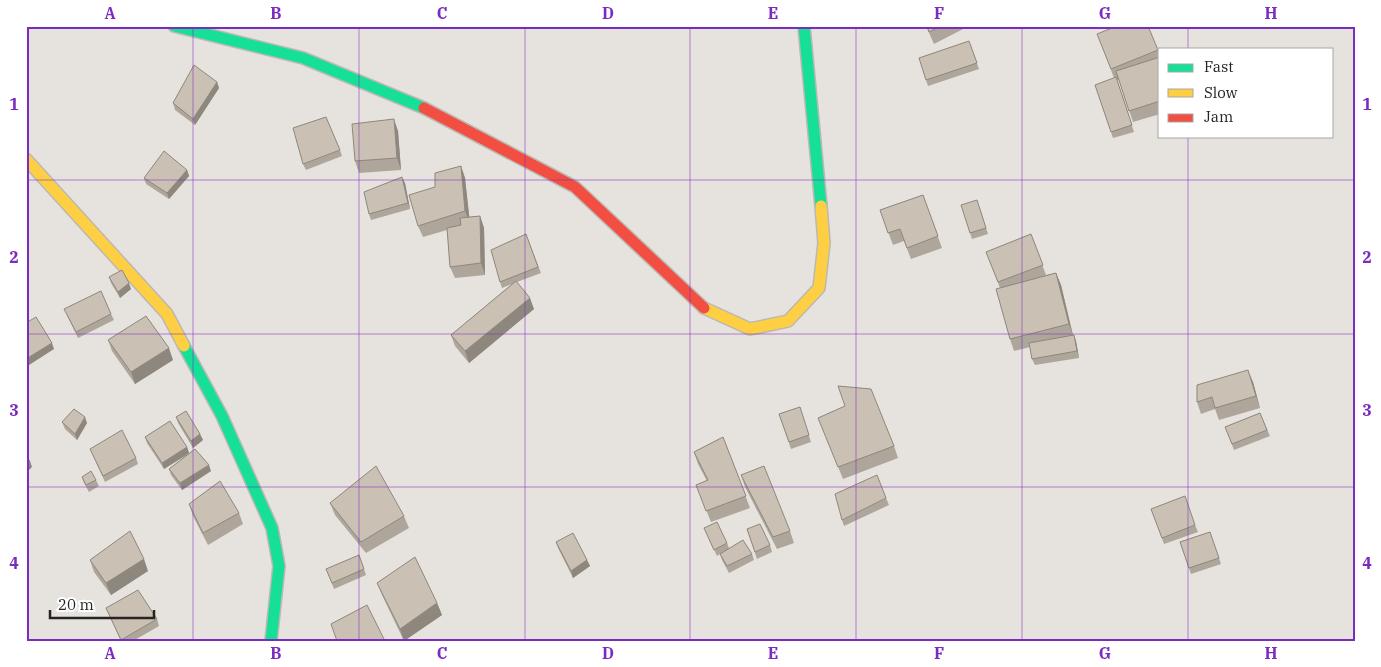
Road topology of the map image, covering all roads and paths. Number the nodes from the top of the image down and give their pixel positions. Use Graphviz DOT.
graph roads {
  1 [pos="174,26"];
  2 [pos="804,26"];
  3 [pos="26,159"];
  4 [pos="271,641"];
  1 -- 2 [label="street"];
  3 -- 4 [label="street"];
}
